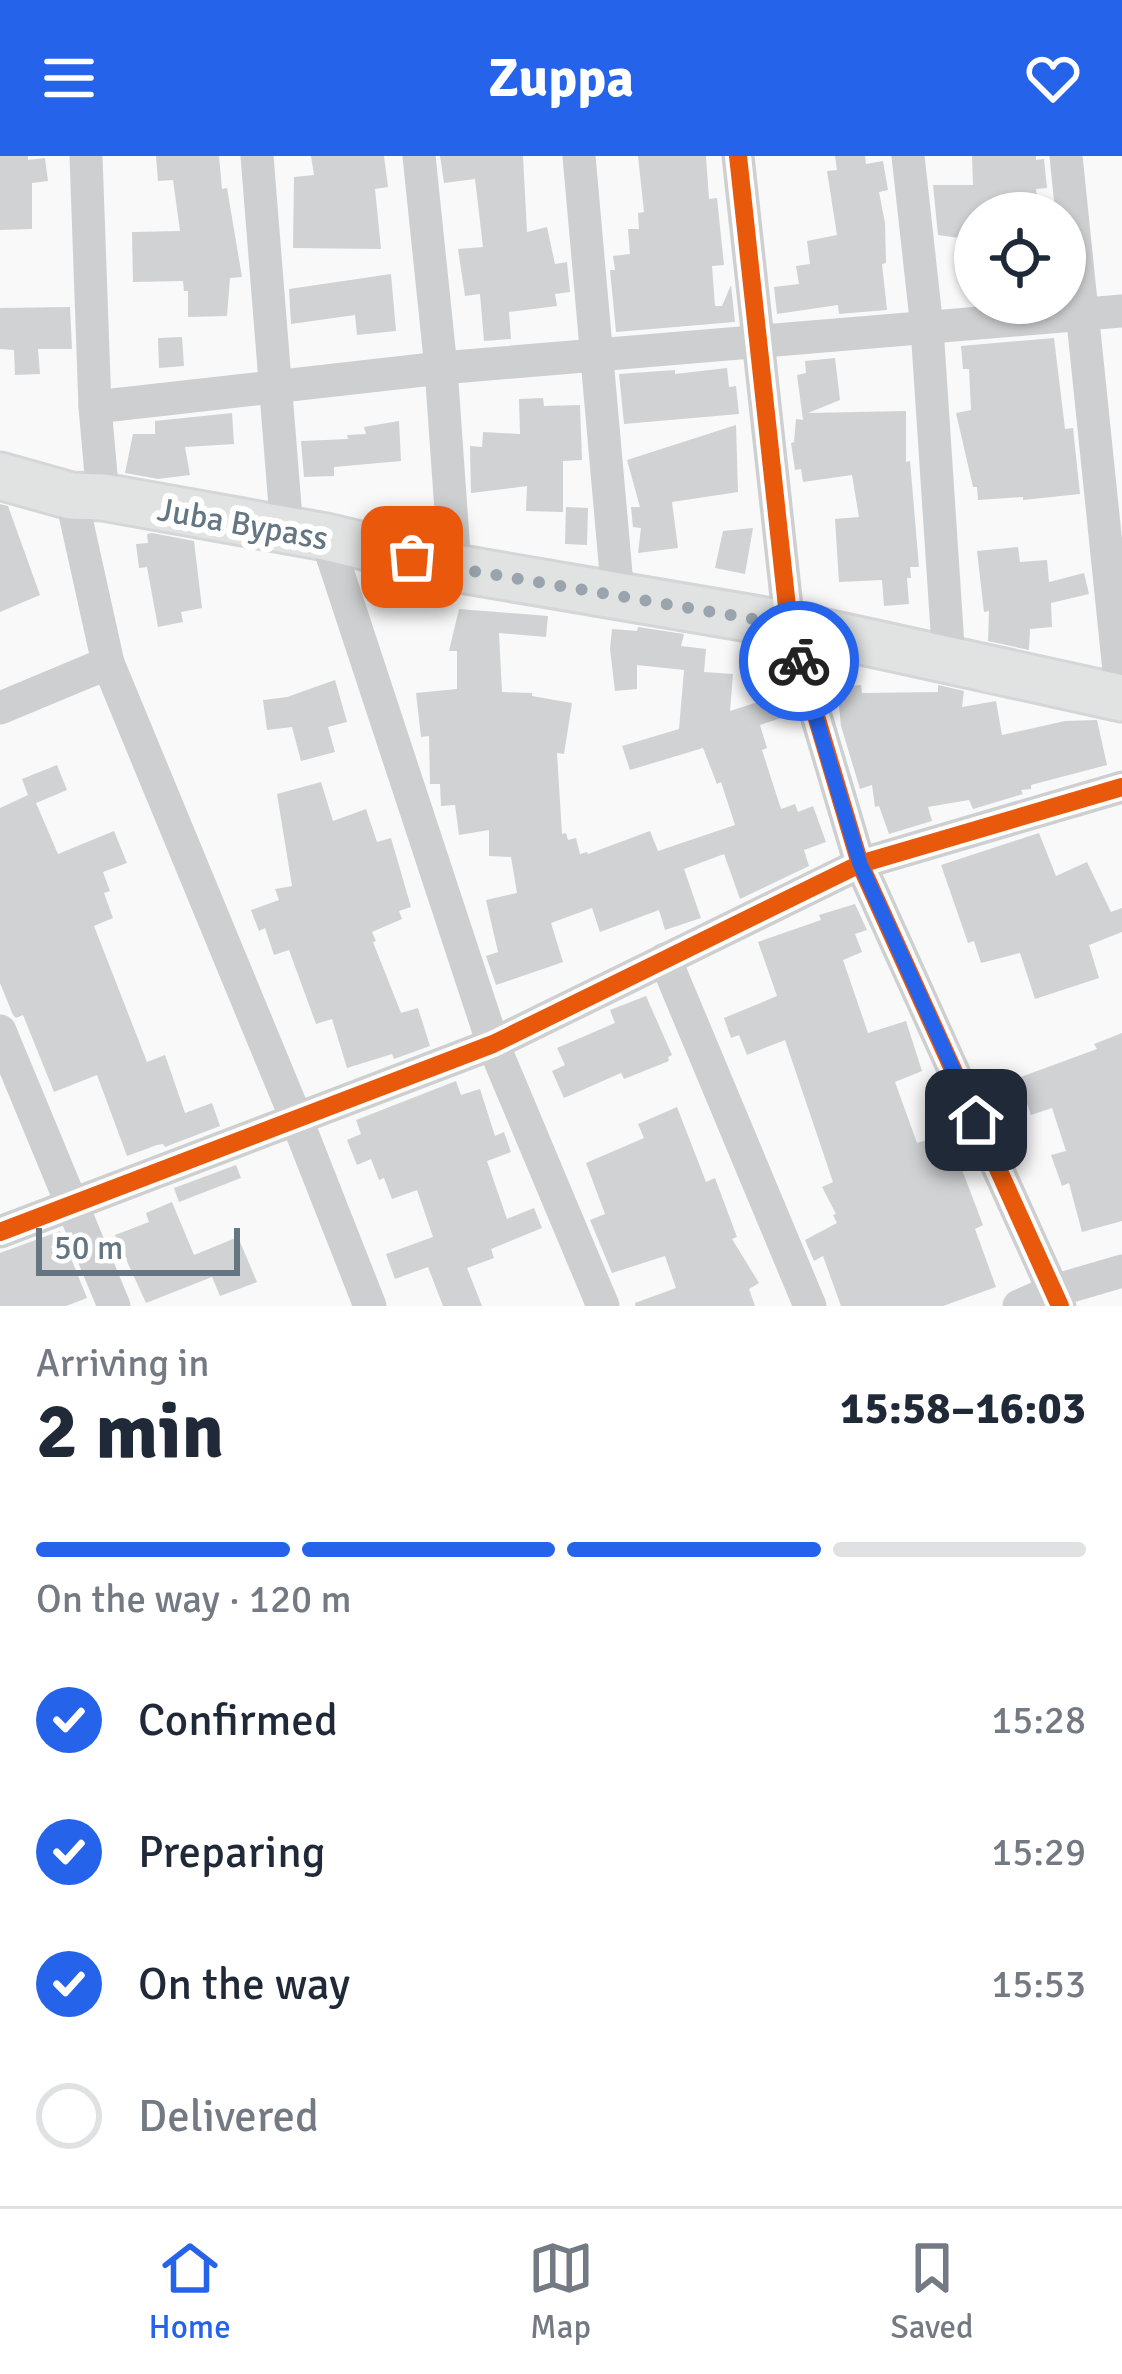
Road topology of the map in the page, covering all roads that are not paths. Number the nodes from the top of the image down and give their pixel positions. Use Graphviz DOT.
graph roads {
  1 [pos="86,156"];
  2 [pos="256,156"];
  3 [pos="419,156"];
  4 [pos="579,156"];
  5 [pos="738,156"];
  6 [pos="908,156"];
  7 [pos="1066,156"];
  8 [pos="1070,192"];
  9 [pos="1122,311"];
  10 [pos="1086,315"];
  11 [pos="975,324"];
  12 [pos="1085,324"];
  13 [pos="927,328"];
  14 [pos="759,344"];
  15 [pos="597,356"];
  16 [pos="441,368"];
  17 [pos="274,388"];
  18 [pos="95,407"];
  19 [pos="0,476"];
  20 [pos="87,497"];
  21 [pos="306,534"];
  22 [pos="455,568"];
  23 [pos="618,596"];
  24 [pos="789,625"];
  25 [pos="949,661"];
  26 [pos="108,663"];
  27 [pos="1122,698"];
  28 [pos="0,707"];
  29 [pos="1122,787"];
  30 [pos="860,864"];
  31 [pos="664,959"];
  32 [pos="0,1031"];
  33 [pos="493,1044"];
  34 [pos="296,1118"];
  35 [pos="70,1204"];
  36 [pos="0,1232"];
  37 [pos="1122,1271"];
  38 [pos="1057,1298"];
  39 [pos="114,1306"];
  40 [pos="370,1306"];
  41 [pos="603,1306"];
  42 [pos="810,1306"];
  43 [pos="1018,1306"];
  1 -- 18 [label="street"];
  2 -- 17 [label="street"];
  3 -- 16 [label="street"];
  4 -- 15 [label="street"];
  5 -- 14 [label="street"];
  6 -- 13 [label="street"];
  7 -- 8 [label="street"];
  9 -- 10 [label="street"];
  11 -- 13 [label="street"];
  12 -- 27 [label="street"];
  13 -- 14 [label="street"];
  13 -- 25 [label="street"];
  14 -- 15 [label="street"];
  14 -- 24 [label="street"];
  15 -- 16 [label="street"];
  15 -- 23 [label="street"];
  16 -- 17 [label="street"];
  16 -- 22 [label="street"];
  17 -- 18 [label="street"];
  17 -- 21 [label="street"];
  18 -- 20 [label="street"];
  19 -- 20 [label="main road, Juba Bypass"];
  20 -- 21 [label="main road, Juba Bypass"];
  20 -- 26 [label="street"];
  21 -- 22 [label="main road, Juba Bypass"];
  21 -- 33 [label="street"];
  22 -- 23 [label="main road, Juba Bypass"];
  23 -- 24 [label="main road, Juba Bypass"];
  24 -- 25 [label="main road, Juba Bypass"];
  24 -- 30 [label="street"];
  25 -- 27 [label="main road, Juba Bypass"];
  26 -- 28 [label="street"];
  26 -- 34 [label="street"];
  29 -- 30 [label="street"];
  30 -- 31 [label="street"];
  30 -- 38 [label="street"];
  31 -- 33 [label="street"];
  31 -- 42 [label="street"];
  32 -- 35 [label="street"];
  33 -- 34 [label="street"];
  33 -- 41 [label="street"];
  34 -- 35 [label="street"];
  34 -- 40 [label="street"];
  35 -- 36 [label="street"];
  35 -- 39 [label="street"];
  37 -- 38 [label="street"];
  38 -- 43 [label="street"];
}
